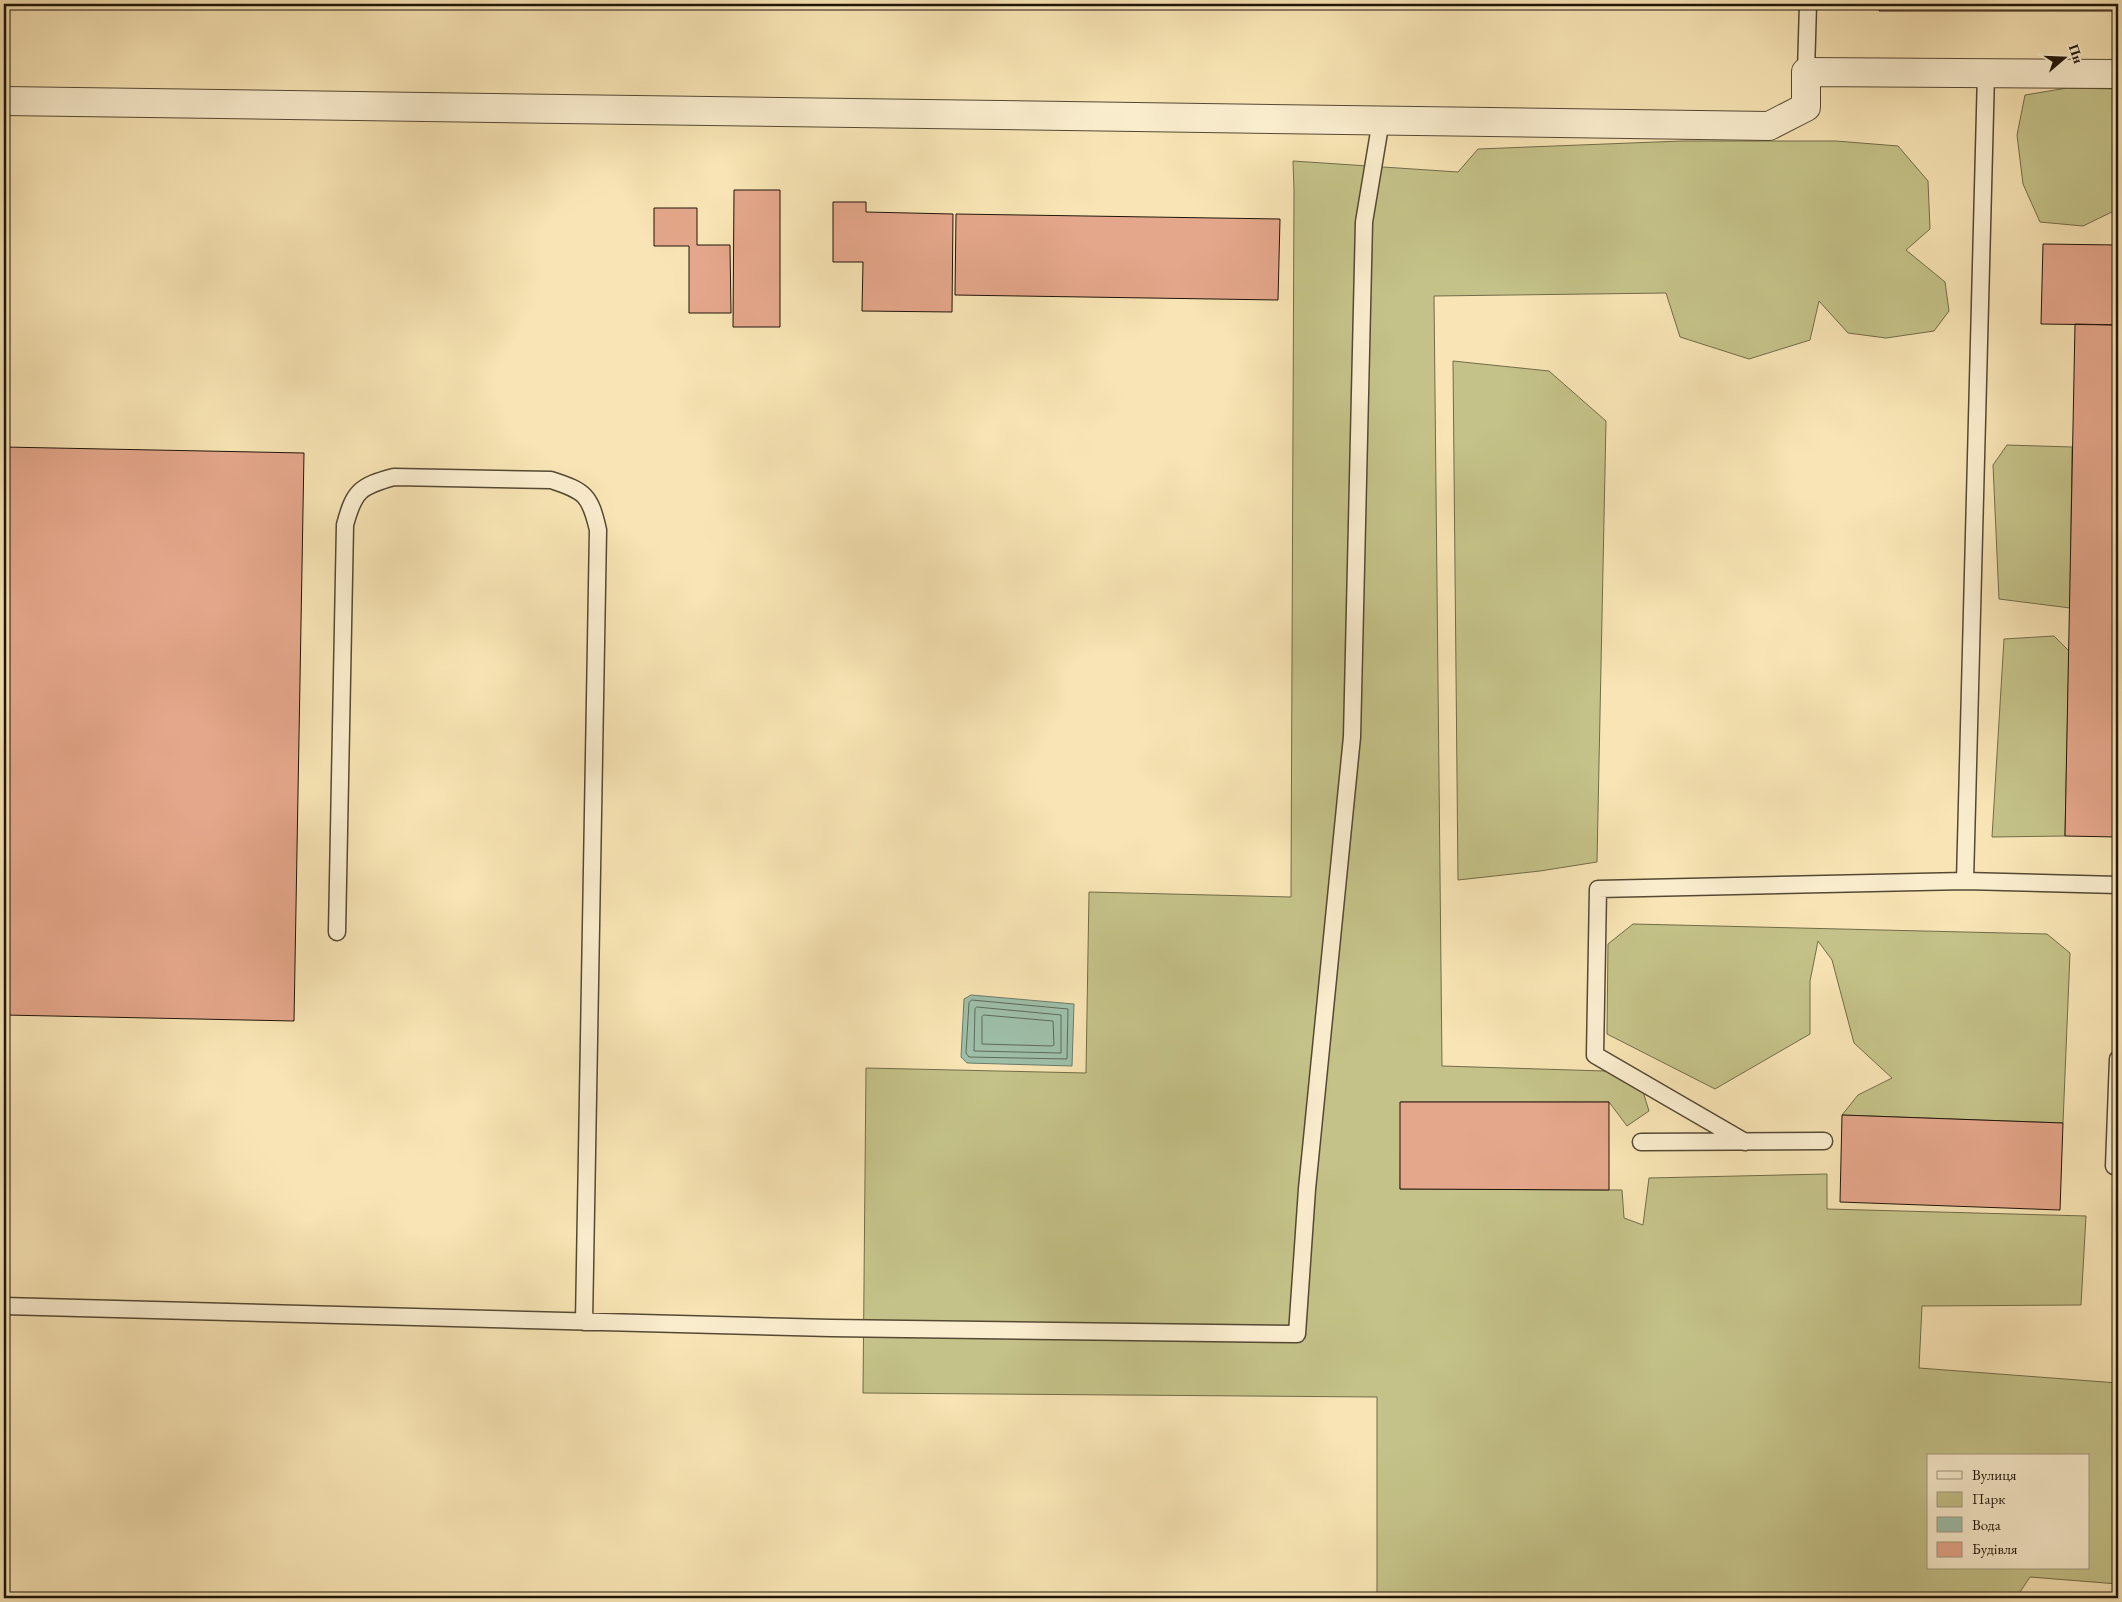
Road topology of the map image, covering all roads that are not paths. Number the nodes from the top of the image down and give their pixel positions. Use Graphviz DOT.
graph roads {
  1 [pos="1808,4"];
  2 [pos="1806,72"];
  3 [pos="1986,73"];
  4 [pos="2118,74"];
  5 [pos="4,101"];
  6 [pos="1381,120"];
  7 [pos="1964,880"];
  8 [pos="2118,885"];
  9 [pos="337,932"];
  10 [pos="2118,1059"];
  11 [pos="1824,1141"];
  12 [pos="1640,1142"];
  13 [pos="1745,1142"];
  14 [pos="2114,1166"];
  15 [pos="4,1306"];
  16 [pos="584,1322"];
  1 -- 2 [label="lane"];
  2 -- 3 [label="street"];
  2 -- 6 [label="street"];
  3 -- 4 [label="street"];
  3 -- 7 [label="lane"];
  5 -- 6 [label="street"];
  6 -- 16 [label="lane"];
  7 -- 8 [label="lane"];
  7 -- 13 [label="lane"];
  9 -- 16 [label="lane"];
  10 -- 14 [label="lane"];
  11 -- 13 [label="lane"];
  12 -- 13 [label="lane"];
  15 -- 16 [label="lane"];
}
